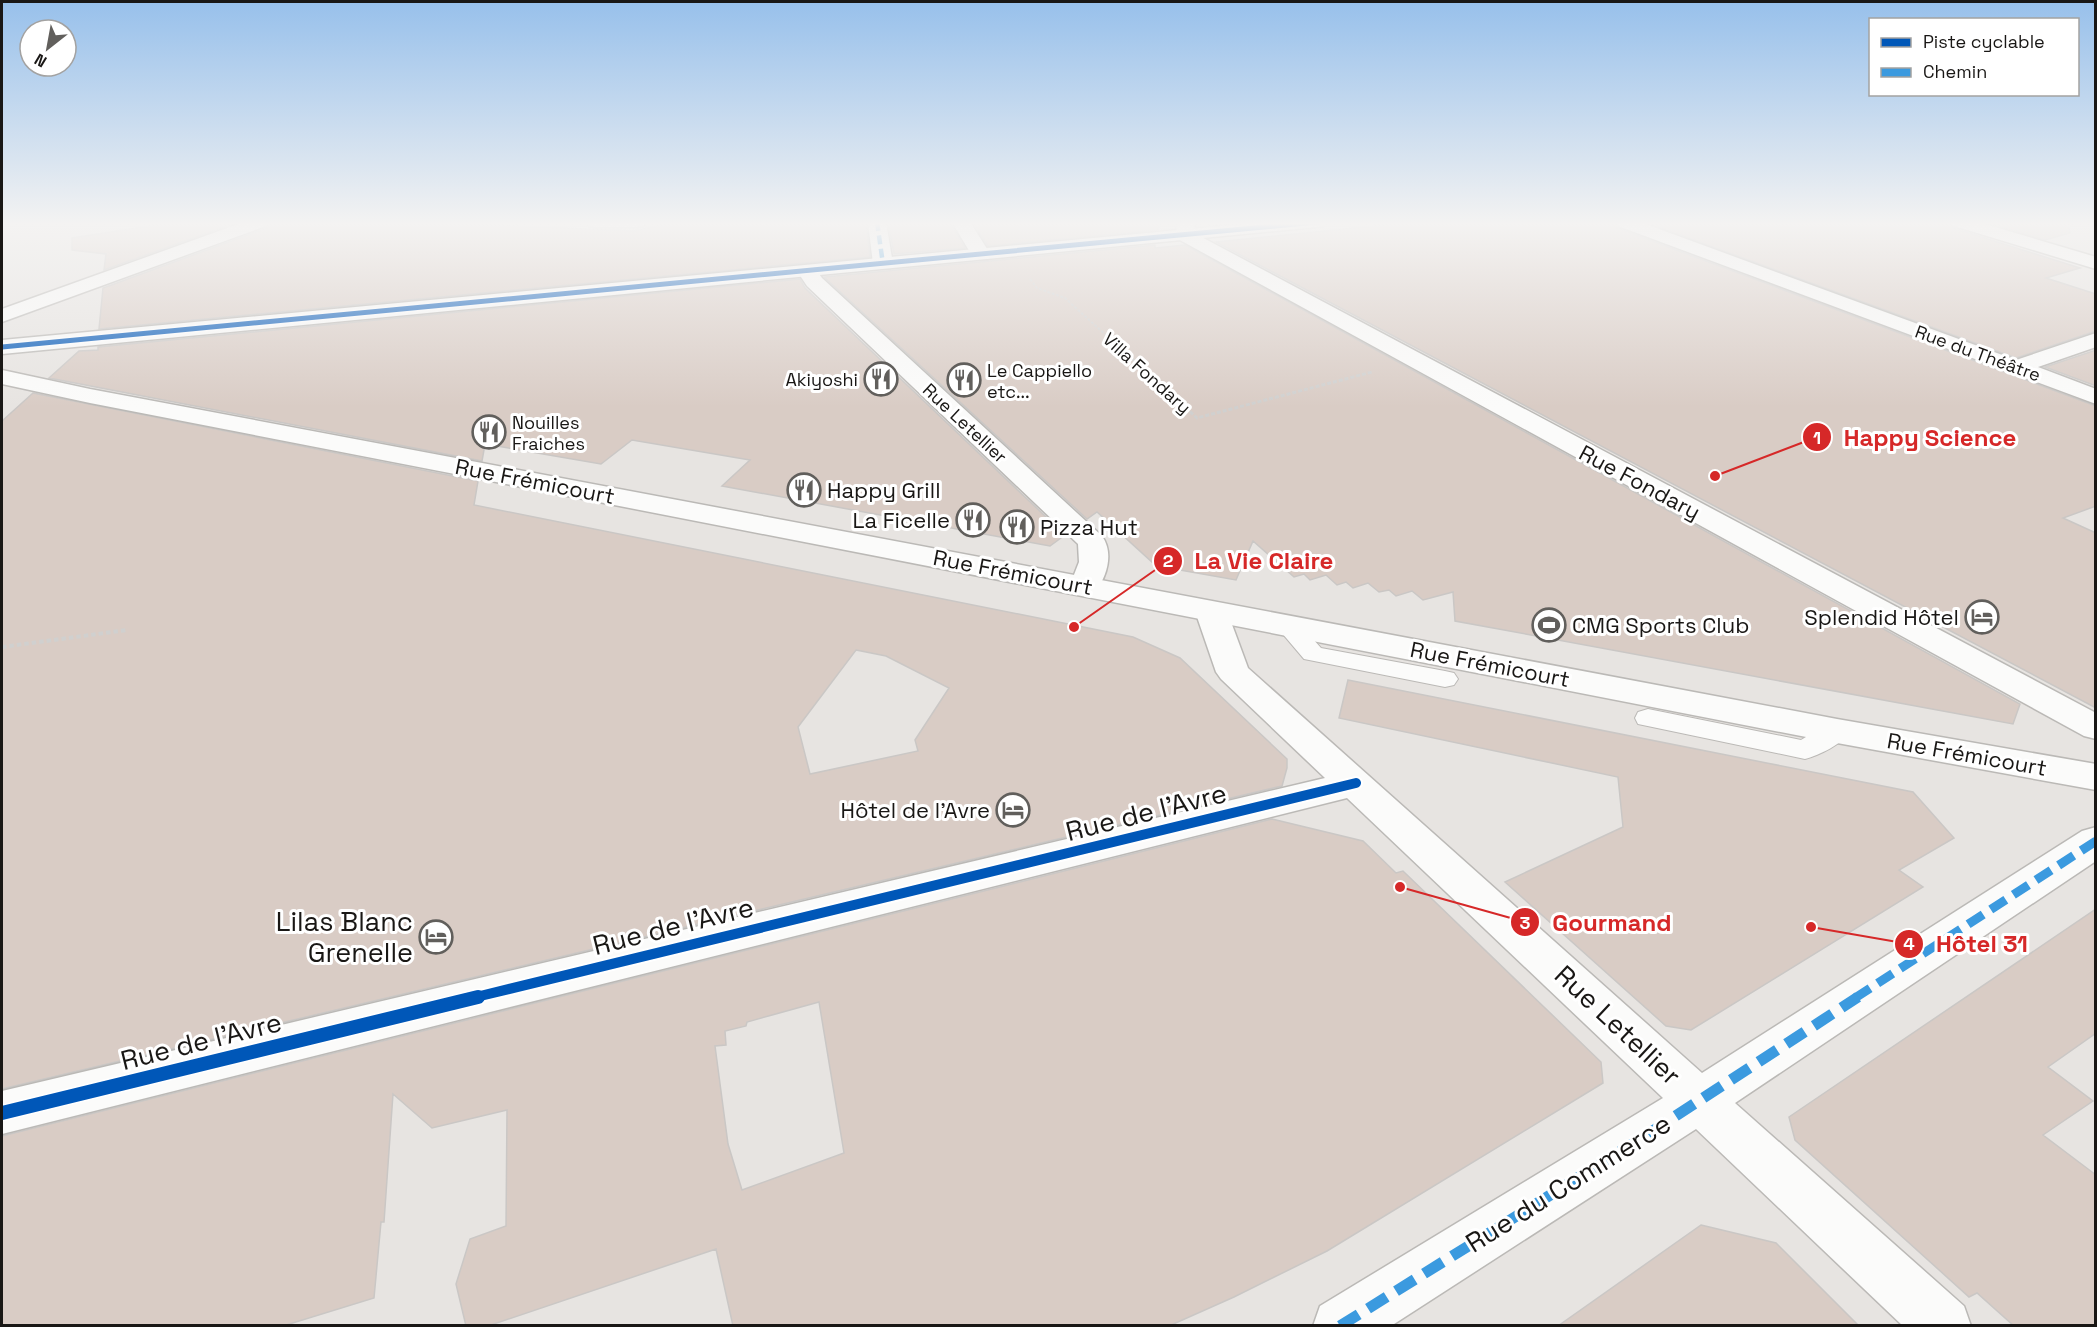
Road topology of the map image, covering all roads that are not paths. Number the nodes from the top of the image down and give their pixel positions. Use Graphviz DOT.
graph roads {
  1 [pos="90,284"];
  2 [pos="670,284"];
  3 [pos="816,284"];
  4 [pos="1283,284"];
  5 [pos="1792,284"];
  6 [pos="2,316"];
  7 [pos="2096,339"];
  8 [pos="2,347"];
  9 [pos="2017,367"];
  10 [pos="2,376"];
  11 [pos="2096,397"];
  12 [pos="1085,585"];
  13 [pos="1211,611"];
  14 [pos="1288,626"];
  15 [pos="1446,679"];
  16 [pos="1648,718"];
  17 [pos="2096,728"];
  18 [pos="1837,731"];
  19 [pos="2096,777"];
  20 [pos="1356,783"];
  21 [pos="2096,841"];
  22 [pos="1700,1100"];
  23 [pos="2,1113"];
  24 [pos="1341,1326"];
  25 [pos="1944,1326"];
  1 -- 6 [label="street"];
  2 -- 8 [label="street"];
  3 -- 12 [label="street, Rue Letellier"];
  4 -- 17 [label="street, Rue Fondary"];
  5 -- 9 [label="street, Rue du Théâtre"];
  7 -- 9 [label="street"];
  9 -- 11 [label="street, Rue du Théâtre"];
  10 -- 12 [label="street, Rue Frémicourt"];
  12 -- 13 [label="street, Rue Frémicourt"];
  13 -- 14 [label="street, Rue Frémicourt"];
  13 -- 20 [label="street, Rue Letellier"];
  14 -- 15 [label="lane"];
  14 -- 18 [label="street, Rue Frémicourt"];
  16 -- 18 [label="lane"];
  18 -- 19 [label="street, Rue Frémicourt"];
  20 -- 22 [label="street, Rue Letellier"];
  20 -- 23 [label="street, Rue de l'Avre"];
  21 -- 22 [label="street, Rue du Commerce"];
  22 -- 24 [label="street, Rue du Commerce"];
  22 -- 25 [label="street, Rue Letellier"];
}
